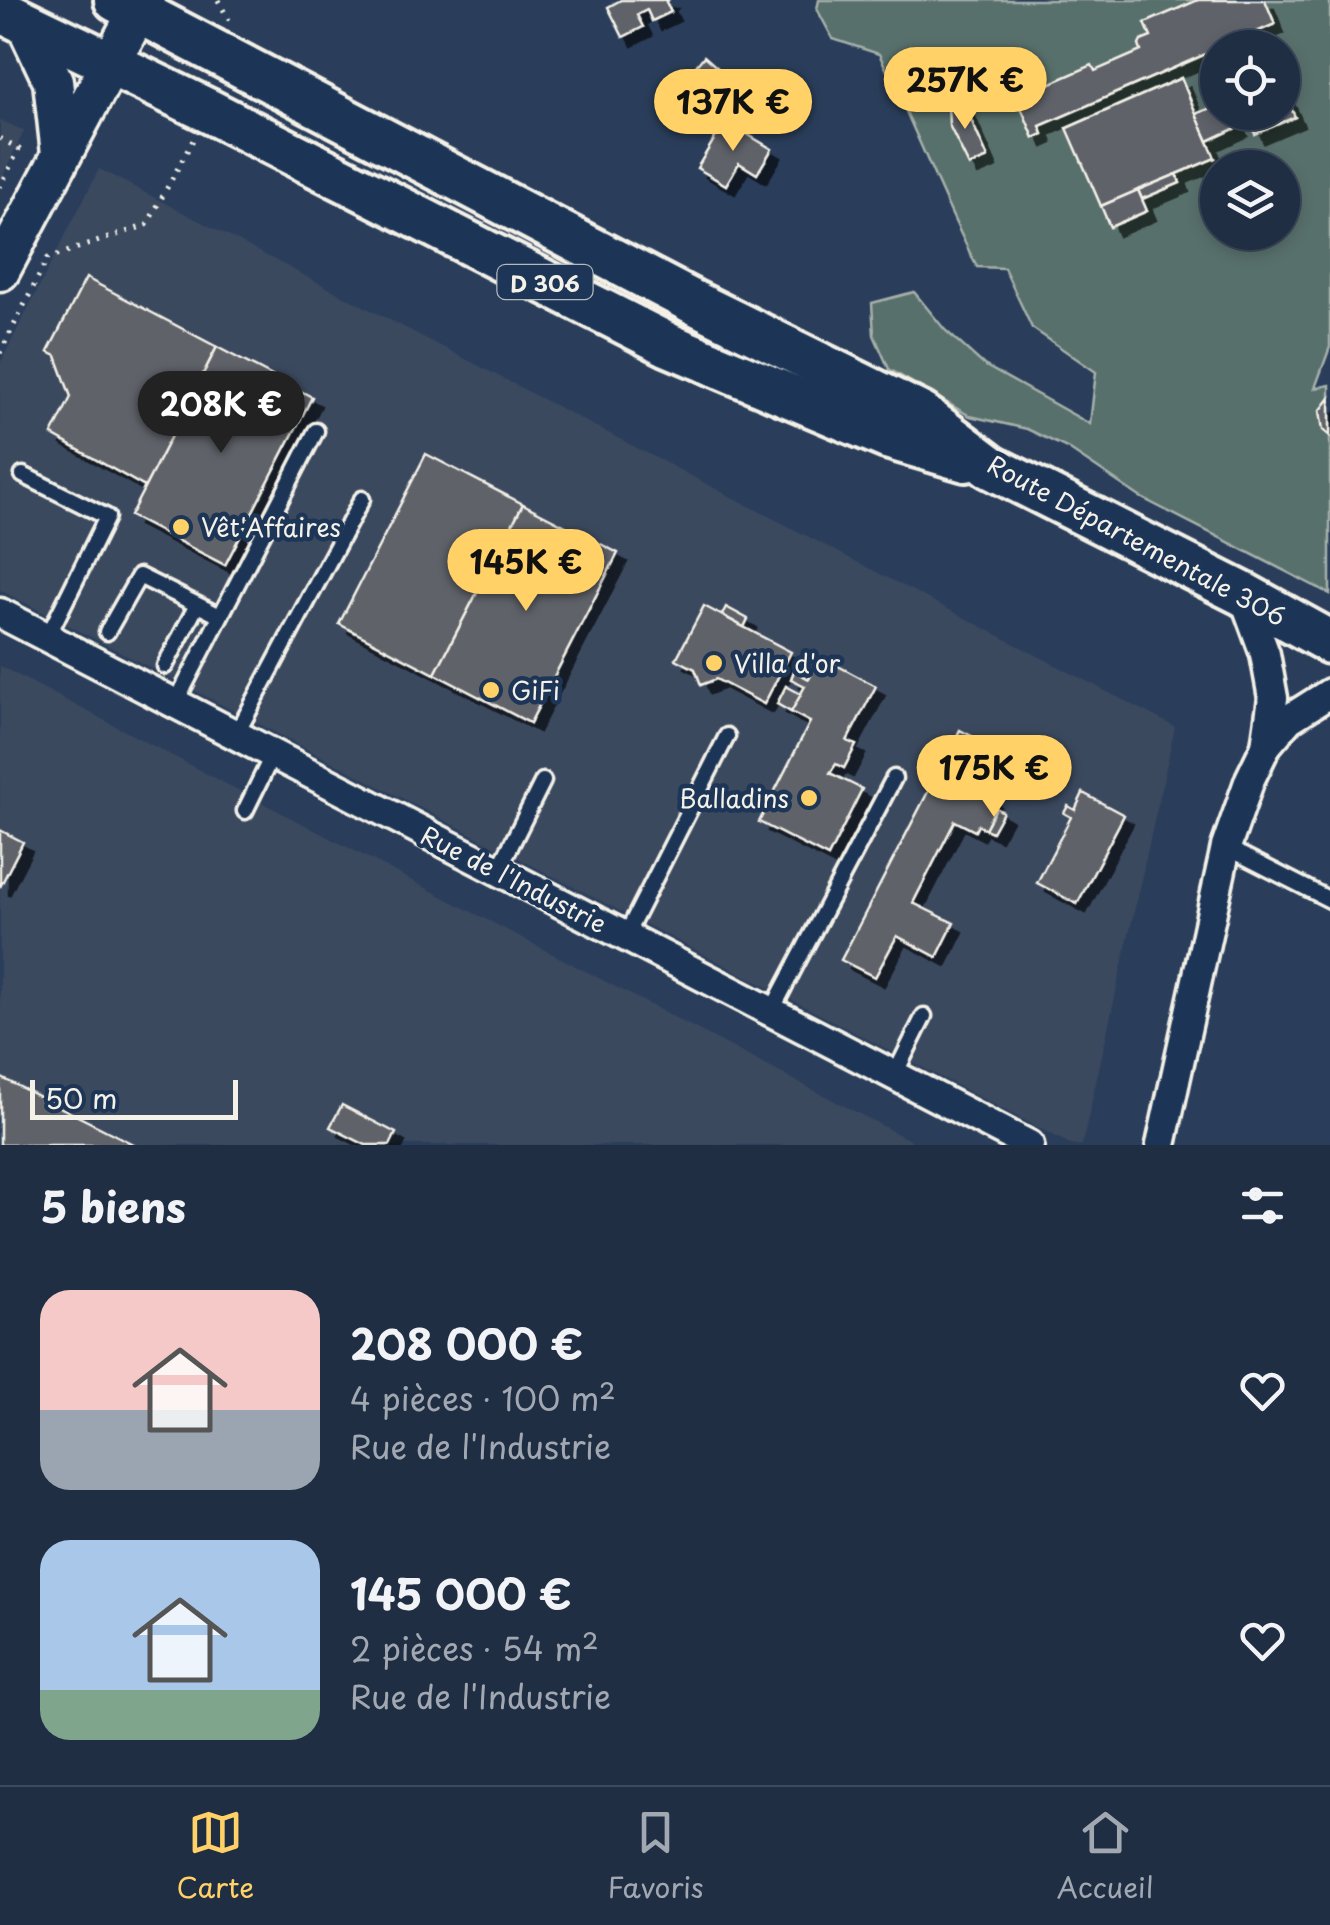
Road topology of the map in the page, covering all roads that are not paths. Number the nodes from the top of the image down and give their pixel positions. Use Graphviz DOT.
graph roads {
  1 [pos="133,4"];
  2 [pos="13,17"];
  3 [pos="112,65"];
  4 [pos="62,154"];
  5 [pos="0,271"];
  6 [pos="316,431"];
  7 [pos="991,467"];
  8 [pos="23,476"];
  9 [pos="362,499"];
  10 [pos="1243,594"];
  11 [pos="197,605"];
  12 [pos="0,613"];
  13 [pos="220,616"];
  14 [pos="107,632"];
  15 [pos="47,638"];
  16 [pos="1330,642"];
  17 [pos="165,666"];
  18 [pos="1330,693"];
  19 [pos="175,704"];
  20 [pos="236,736"];
  21 [pos="727,736"];
  22 [pos="1266,746"];
  23 [pos="272,754"];
  24 [pos="894,778"];
  25 [pos="543,781"];
  26 [pos="244,811"];
  27 [pos="1226,847"];
  28 [pos="498,871"];
  29 [pos="1330,900"];
  30 [pos="625,937"];
  31 [pos="772,1012"];
  32 [pos="924,1016"];
  33 [pos="894,1076"];
  34 [pos="1029,1145"];
  35 [pos="1161,1145"];
  1 -- 3 [label="street"];
  1 -- 7 [label="main road, Route Départementale 306 / D 306"];
  2 -- 3 [label="main road, D 306"];
  2 -- 4 [label="street"];
  3 -- 4 [label="street"];
  3 -- 7 [label="main road, D 306"];
  4 -- 5 [label="street"];
  6 -- 13 [label="lane"];
  7 -- 10 [label="main road, Route Départementale 306 / D 306"];
  8 -- 15 [label="lane"];
  9 -- 20 [label="lane"];
  10 -- 16 [label="main road, Route Départementale 306 / D 306"];
  10 -- 22 [label="street"];
  11 -- 13 [label="lane"];
  11 -- 14 [label="lane"];
  11 -- 17 [label="lane"];
  12 -- 15 [label="street, Rue de l'Industrie"];
  13 -- 19 [label="lane"];
  15 -- 19 [label="street, Rue de l'Industrie"];
  18 -- 22 [label="street"];
  19 -- 20 [label="street, Rue de l'Industrie"];
  20 -- 23 [label="street, Rue de l'Industrie"];
  21 -- 30 [label="lane"];
  22 -- 27 [label="street"];
  23 -- 26 [label="lane"];
  23 -- 28 [label="street, Rue de l'Industrie"];
  24 -- 31 [label="lane"];
  25 -- 28 [label="lane"];
  27 -- 29 [label="lane"];
  27 -- 35 [label="street"];
  28 -- 30 [label="street, Rue de l'Industrie"];
  30 -- 31 [label="street, Rue de l'Industrie"];
  31 -- 33 [label="street, Rue de l'Industrie"];
  32 -- 33 [label="lane"];
  33 -- 34 [label="street, Rue de l'Industrie"];
}
